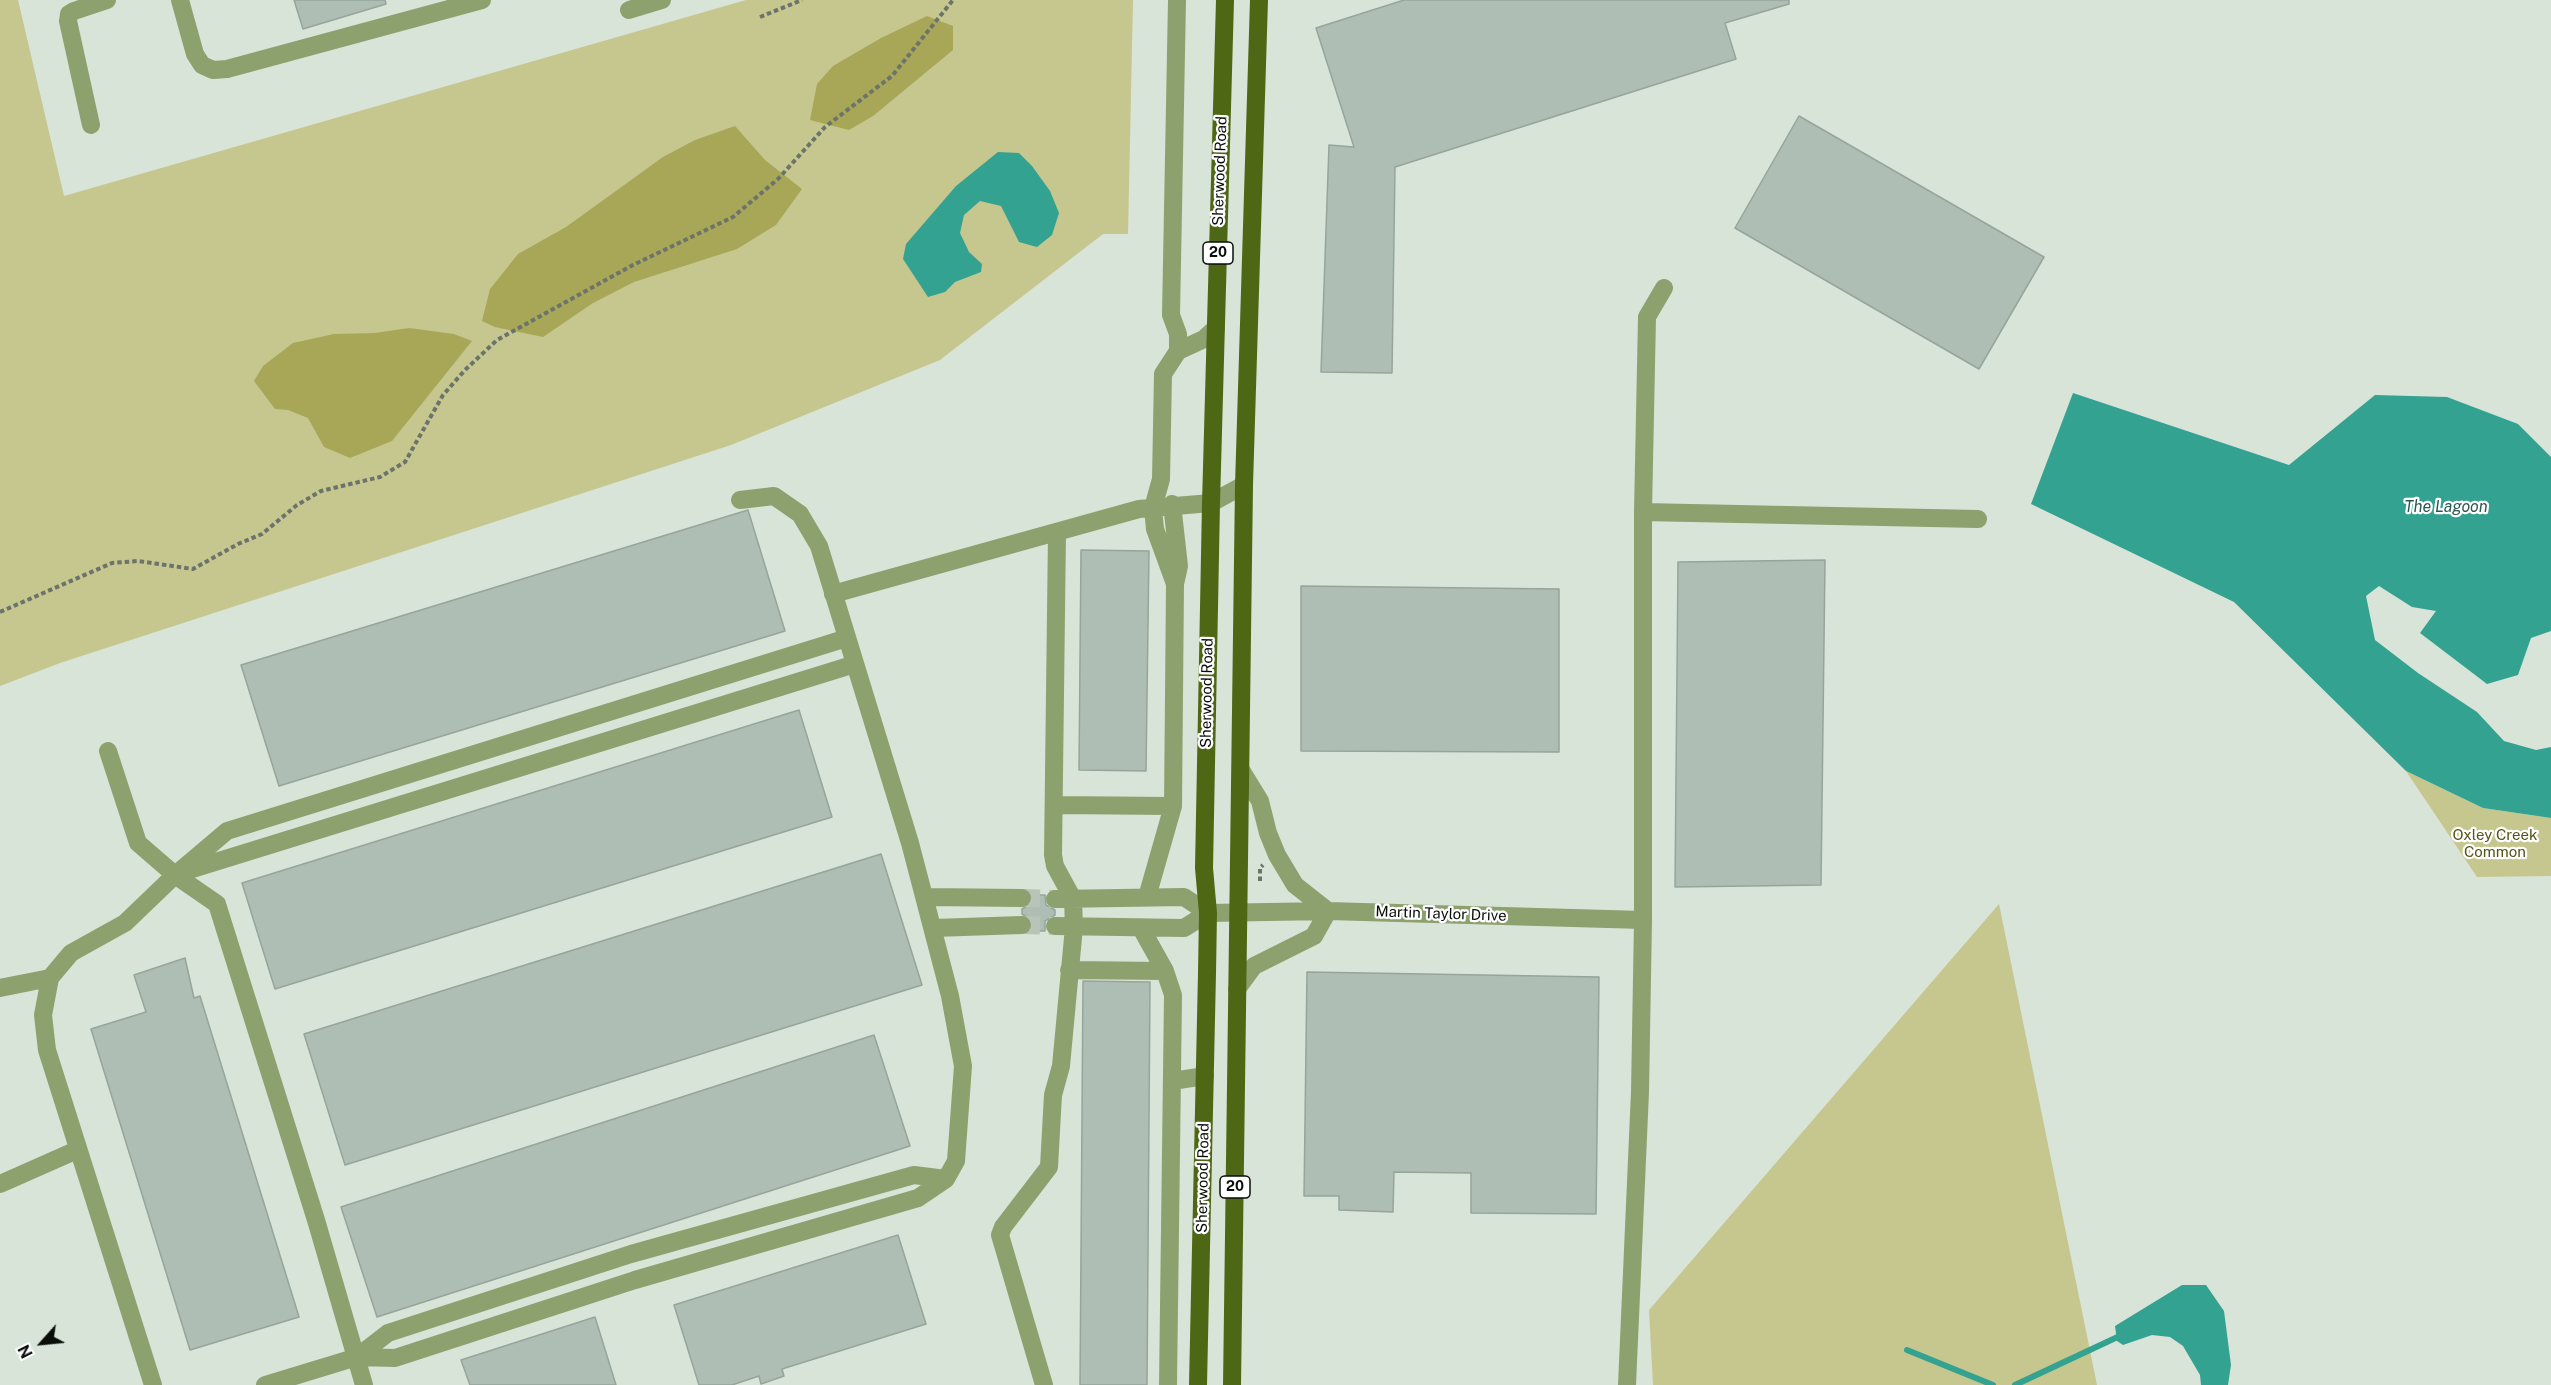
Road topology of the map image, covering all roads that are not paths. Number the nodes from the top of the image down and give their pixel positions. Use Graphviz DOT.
graph roads {
  1 [pos="107,0"];
  2 [pos="180,0"];
  3 [pos="482,0"];
  4 [pos="662,0"];
  5 [pos="1177,0"];
  6 [pos="1225,0"];
  7 [pos="1258,0"];
  8 [pos="629,9"];
  9 [pos="91,125"];
  10 [pos="1664,288"];
  11 [pos="1216,328"];
  12 [pos="1178,351"];
  13 [pos="1245,485"];
  14 [pos="740,500"];
  15 [pos="1211,502"];
  16 [pos="1172,504"];
  17 [pos="1153,508"];
  18 [pos="1643,512"];
  19 [pos="1978,519"];
  20 [pos="1057,532"];
  21 [pos="1175,584"];
  22 [pos="833,594"];
  23 [pos="847,638"];
  24 [pos="855,664"];
  25 [pos="108,751"];
  26 [pos="1241,770"];
  27 [pos="1054,805"];
  28 [pos="1173,806"];
  29 [pos="175,875"];
  30 [pos="926,897"];
  31 [pos="1147,897"];
  32 [pos="1022,898"];
  33 [pos="1064,899"];
  34 [pos="1328,911"];
  35 [pos="1208,913"];
  36 [pos="1238,913"];
  37 [pos="1644,920"];
  38 [pos="1022,925"];
  39 [pos="1055,926"];
  40 [pos="1074,927"];
  41 [pos="1141,927"];
  42 [pos="934,928"];
  43 [pos="1069,970"];
  44 [pos="1165,971"];
  45 [pos="50,978"];
  46 [pos="0,988"];
  47 [pos="1237,989"];
  48 [pos="1205,1076"];
  49 [pos="1172,1081"];
  50 [pos="77,1150"];
  51 [pos="946,1179"];
  52 [pos="0,1184"];
  53 [pos="357,1357"];
  54 [pos="153,1385"];
  55 [pos="265,1385"];
  56 [pos="364,1385"];
  57 [pos="1044,1385"];
  58 [pos="1168,1385"];
  59 [pos="1198,1385"];
  60 [pos="1232,1385"];
  61 [pos="1627,1385"];
  1 -- 9 [label="street"];
  2 -- 3 [label="street"];
  4 -- 8 [label="street"];
  5 -- 12 [label="street"];
  6 -- 11 [label="main road, Sherwood Road / 20"];
  7 -- 13 [label="main road, 20"];
  10 -- 18 [label="street"];
  11 -- 12 [label="street"];
  11 -- 15 [label="main road, Sherwood Road / 20"];
  12 -- 17 [label="street"];
  13 -- 15 [label="street"];
  13 -- 26 [label="main road, 20"];
  14 -- 22 [label="street"];
  15 -- 16 [label="street"];
  15 -- 35 [label="main road, Sherwood Road / 20"];
  16 -- 17 [label="street"];
  16 -- 21 [label="street"];
  17 -- 20 [label="street"];
  17 -- 21 [label="street"];
  18 -- 19 [label="street"];
  18 -- 37 [label="street"];
  20 -- 22 [label="street"];
  20 -- 27 [label="street"];
  21 -- 28 [label="street"];
  22 -- 23 [label="street"];
  23 -- 24 [label="street"];
  23 -- 29 [label="street"];
  24 -- 29 [label="street"];
  24 -- 30 [label="street"];
  25 -- 29 [label="street"];
  26 -- 34 [label="street"];
  26 -- 36 [label="main road, 20"];
  27 -- 28 [label="street"];
  27 -- 33 [label="street"];
  28 -- 31 [label="street"];
  29 -- 45 [label="street"];
  29 -- 53 [label="street"];
  30 -- 32 [label="street"];
  30 -- 42 [label="street"];
  31 -- 33 [label="street"];
  31 -- 35 [label="street"];
  33 -- 40 [label="street"];
  34 -- 36 [label="street, Martin Taylor Drive"];
  34 -- 37 [label="street, Martin Taylor Drive"];
  34 -- 47 [label="street"];
  35 -- 36 [label="street, Martin Taylor Drive"];
  35 -- 41 [label="street"];
  35 -- 48 [label="main road, Sherwood Road / 20"];
  36 -- 47 [label="main road, 20"];
  37 -- 61 [label="street"];
  38 -- 42 [label="street"];
  39 -- 40 [label="street"];
  40 -- 41 [label="street"];
  40 -- 43 [label="street"];
  41 -- 44 [label="street"];
  42 -- 51 [label="street"];
  43 -- 44 [label="street"];
  43 -- 57 [label="street"];
  44 -- 49 [label="street"];
  45 -- 46 [label="street"];
  45 -- 50 [label="street"];
  47 -- 60 [label="main road, 20"];
  48 -- 49 [label="street"];
  48 -- 59 [label="main road, Sherwood Road / 20"];
  49 -- 58 [label="street"];
  50 -- 52 [label="street"];
  50 -- 54 [label="street"];
  51 -- 53 [label="street"];
  51 -- 53 [label="street"];
  53 -- 55 [label="street"];
  53 -- 56 [label="street"];
}
